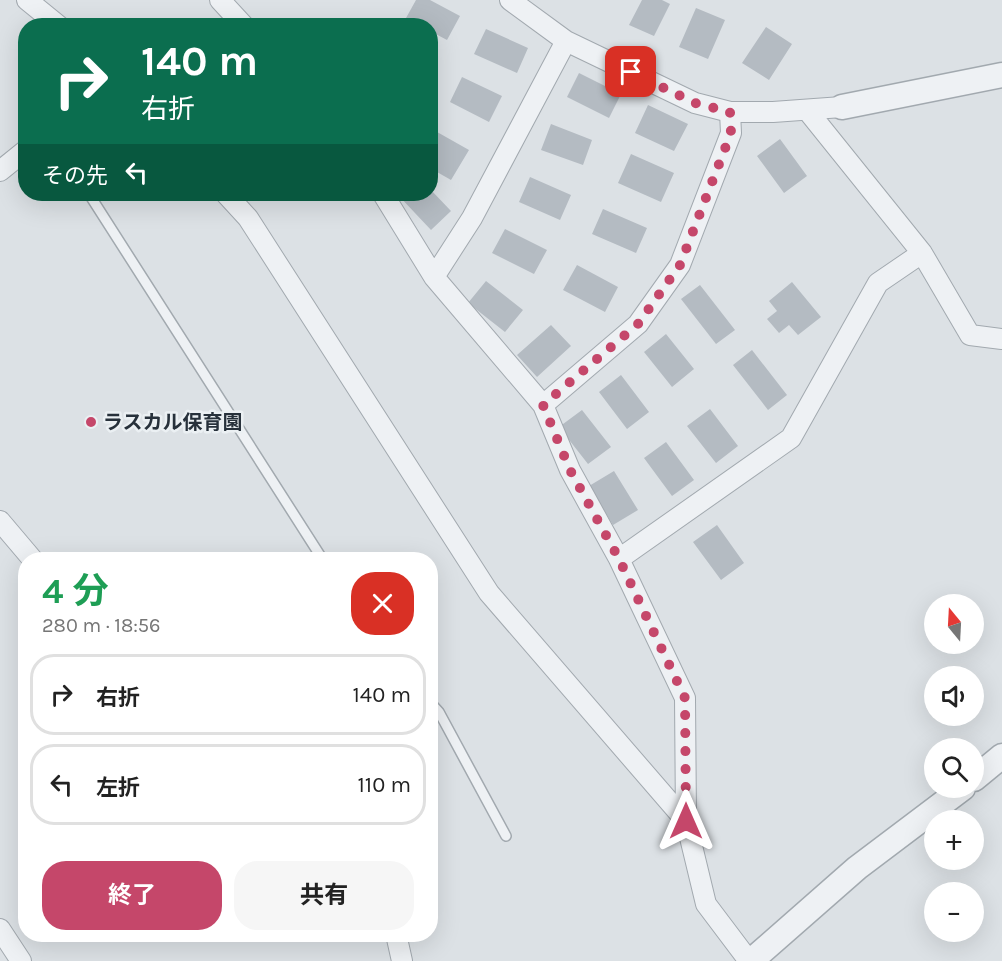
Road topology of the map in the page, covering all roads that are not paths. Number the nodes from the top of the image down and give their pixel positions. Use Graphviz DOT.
graph roads {
  1 [pos="27,0"];
  2 [pos="220,0"];
  3 [pos="510,0"];
  4 [pos="49,18"];
  5 [pos="237,18"];
  6 [pos="566,41"];
  7 [pos="1002,75"];
  8 [pos="842,107"];
  9 [pos="807,110"];
  10 [pos="730,112"];
  11 [pos="18,156"];
  12 [pos="0,171"];
  13 [pos="93,201"];
  14 [pos="232,201"];
  15 [pos="387,201"];
  16 [pos="922,253"];
  17 [pos="434,277"];
  18 [pos="1002,339"];
  19 [pos="543,405"];
  20 [pos="0,521"];
  21 [pos="26,552"];
  22 [pos="318,552"];
  23 [pos="619,559"];
  24 [pos="438,711"];
  25 [pos="1002,756"];
  26 [pos="984,771"];
  27 [pos="950,798"];
  28 [pos="686,821"];
  29 [pos="506,836"];
  30 [pos="0,929"];
  31 [pos="398,942"];
  32 [pos="21,961"];
  33 [pos="402,961"];
  34 [pos="750,961"];
  1 -- 4 [label="street"];
  2 -- 5 [label="street"];
  3 -- 6 [label="street"];
  6 -- 10 [label="street"];
  6 -- 17 [label="street"];
  7 -- 8 [label="street"];
  8 -- 9 [label="street"];
  9 -- 10 [label="street"];
  9 -- 16 [label="street"];
  10 -- 19 [label="street"];
  11 -- 12 [label="street"];
  13 -- 22 [label="lane"];
  14 -- 28 [label="street"];
  15 -- 17 [label="street"];
  16 -- 18 [label="street"];
  16 -- 23 [label="street"];
  17 -- 19 [label="street"];
  19 -- 23 [label="street"];
  20 -- 21 [label="street"];
  23 -- 28 [label="street"];
  24 -- 29 [label="lane"];
  25 -- 26 [label="street"];
  27 -- 34 [label="street"];
  28 -- 34 [label="street"];
  30 -- 32 [label="street"];
  31 -- 33 [label="street"];
}
